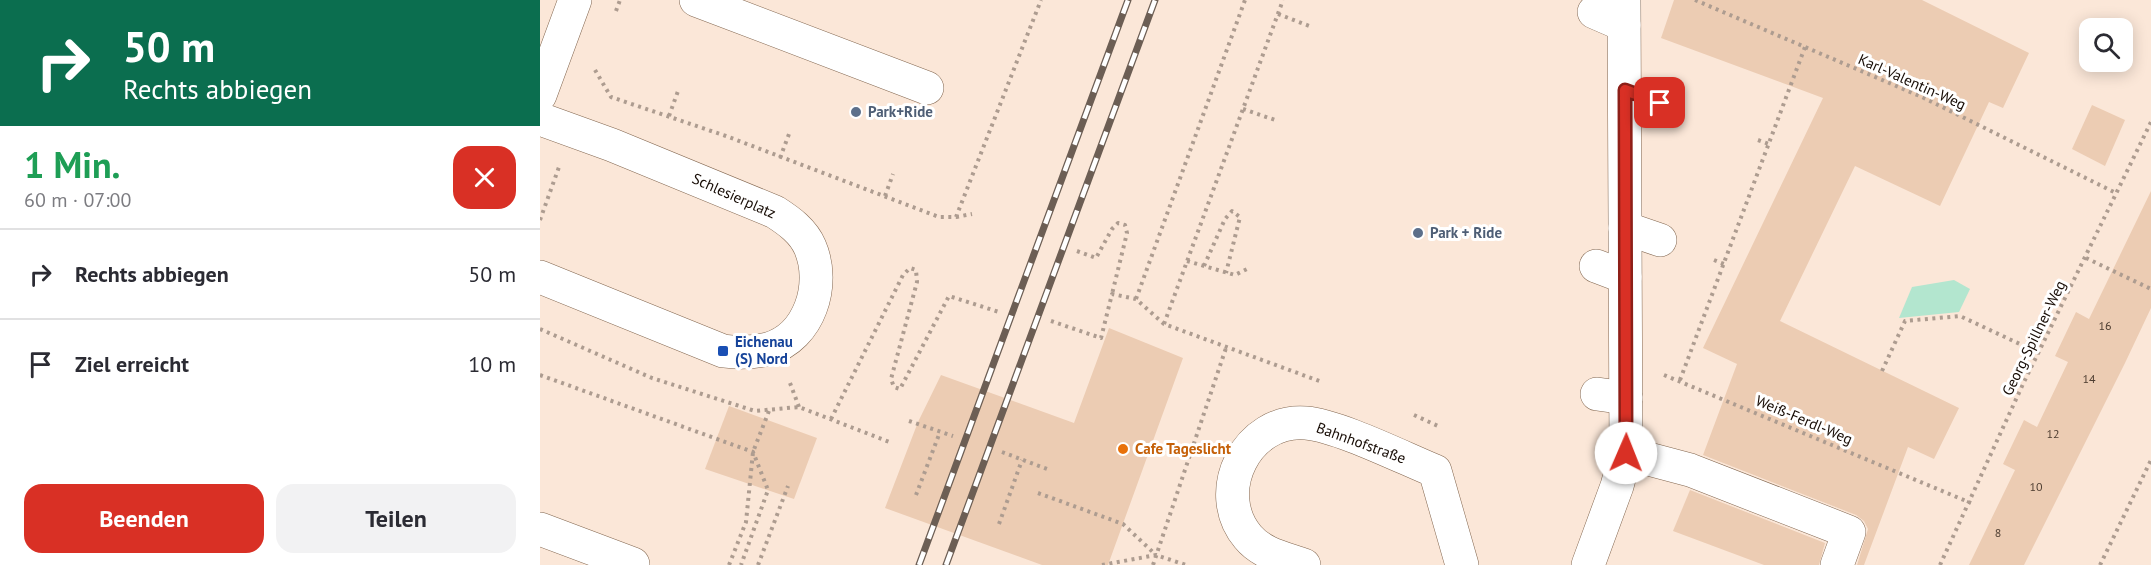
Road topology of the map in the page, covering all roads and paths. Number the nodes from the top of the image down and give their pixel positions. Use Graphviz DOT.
graph roads {
  1 [pos="575,0"];
  2 [pos="696,0"];
  3 [pos="1041,0"];
  4 [pos="1245,0"];
  5 [pos="1283,0"];
  6 [pos="1695,0"];
  7 [pos="1593,12"];
  8 [pos="1624,12"];
  9 [pos="1278,14"];
  10 [pos="1312,27"];
  11 [pos="1805,47"];
  12 [pos="595,70"];
  13 [pos="927,88"];
  14 [pos="1625,90"];
  15 [pos="678,91"];
  16 [pos="540,95"];
  17 [pos="1660,103"];
  18 [pos="1243,109"];
  19 [pos="669,116"];
  20 [pos="540,119"];
  21 [pos="1278,121"];
  22 [pos="2151,122"];
  23 [pos="789,134"];
  24 [pos="1758,140"];
  25 [pos="1769,144"];
  26 [pos="780,158"];
  27 [pos="893,174"];
  28 [pos="2116,192"];
  29 [pos="885,196"];
  30 [pos="972,214"];
  31 [pos="956,217"];
  32 [pos="1625,228"];
  33 [pos="1660,240"];
  34 [pos="1077,252"];
  35 [pos="2086,258"];
  36 [pos="1714,260"];
  37 [pos="1188,261"];
  38 [pos="1724,264"];
  39 [pos="1204,266"];
  40 [pos="1596,266"];
  41 [pos="1249,268"];
  42 [pos="1226,273"];
  43 [pos="540,277"];
  44 [pos="1625,277"];
  45 [pos="2151,289"];
  46 [pos="1112,294"];
  47 [pos="1136,299"];
  48 [pos="999,312"];
  49 [pos="1051,321"];
  50 [pos="1164,324"];
  51 [pos="540,329"];
  52 [pos="2039,353"];
  53 [pos="1627,364"];
  54 [pos="1882,371"];
  55 [pos="540,375"];
  56 [pos="1680,380"];
  57 [pos="769,411"];
  58 [pos="831,419"];
  59 [pos="909,421"];
  60 [pos="940,432"];
  61 [pos="953,436"];
  62 [pos="892,443"];
  63 [pos="753,452"];
  64 [pos="1002,452"];
  65 [pos="1626,453"];
  66 [pos="2151,459"];
  67 [pos="1022,460"];
  68 [pos="1047,469"];
  69 [pos="788,486"];
  70 [pos="1038,493"];
  71 [pos="916,495"];
  72 [pos="1971,503"];
  73 [pos="999,524"];
  74 [pos="540,529"];
  75 [pos="1156,555"];
  76 [pos="633,564"];
  77 [pos="729,565"];
  78 [pos="741,565"];
  79 [pos="758,565"];
  80 [pos="1102,565"];
  81 [pos="1153,565"];
  82 [pos="1186,565"];
  83 [pos="1305,565"];
  84 [pos="1462,565"];
  85 [pos="1588,565"];
  86 [pos="1837,565"];
  87 [pos="1940,565"];
  88 [pos="2100,565"];
  1 -- 16 [label="street"];
  2 -- 13 [label="street"];
  3 -- 31 [label="path"];
  4 -- 47 [label="path"];
  5 -- 9 [label="path"];
  6 -- 11 [label="path, Karl-Valentin-Weg"];
  7 -- 8 [label="street"];
  8 -- 14 [label="street"];
  9 -- 10 [label="path"];
  9 -- 18 [label="path"];
  11 -- 25 [label="path"];
  11 -- 28 [label="path, Karl-Valentin-Weg"];
  12 -- 19 [label="path"];
  14 -- 17 [label="street"];
  14 -- 32 [label="street"];
  15 -- 19 [label="path"];
  18 -- 21 [label="path"];
  18 -- 37 [label="path"];
  19 -- 26 [label="path"];
  20 -- 43 [label="street, Schlesierplatz"];
  22 -- 28 [label="path, Georg-Spillner-Weg"];
  23 -- 26 [label="path"];
  24 -- 25 [label="path"];
  25 -- 38 [label="path"];
  26 -- 29 [label="path"];
  27 -- 29 [label="path"];
  28 -- 35 [label="path, Georg-Spillner-Weg"];
  29 -- 31 [label="path"];
  30 -- 31 [label="path"];
  32 -- 33 [label="street"];
  32 -- 44 [label="street"];
  34 -- 46 [label="path"];
  35 -- 45 [label="path"];
  35 -- 52 [label="path, Georg-Spillner-Weg"];
  36 -- 38 [label="path"];
  37 -- 39 [label="path"];
  37 -- 50 [label="path"];
  38 -- 56 [label="path"];
  39 -- 42 [label="path"];
  39 -- 42 [label="path"];
  40 -- 44 [label="street"];
  41 -- 42 [label="path"];
  44 -- 53 [label="street"];
  46 -- 47 [label="path"];
  46 -- 49 [label="path"];
  47 -- 50 [label="path"];
  48 -- 58 [label="path"];
  50 -- 75 [label="path"];
  51 -- 57 [label="path"];
  52 -- 54 [label="path"];
  52 -- 72 [label="path, Georg-Spillner-Weg"];
  53 -- 56 [label="path, Weiß-Ferdl-Weg"];
  53 -- 65 [label="street"];
  55 -- 63 [label="path"];
  56 -- 72 [label="path, Weiß-Ferdl-Weg"];
  57 -- 58 [label="path"];
  57 -- 63 [label="path"];
  58 -- 62 [label="path"];
  59 -- 60 [label="path"];
  60 -- 61 [label="path"];
  60 -- 71 [label="path"];
  63 -- 77 [label="path"];
  63 -- 78 [label="path"];
  64 -- 67 [label="path"];
  65 -- 85 [label="street"];
  65 -- 86 [label="street"];
  66 -- 88 [label="path"];
  67 -- 68 [label="path"];
  67 -- 73 [label="path"];
  69 -- 79 [label="path"];
  70 -- 75 [label="path"];
  72 -- 87 [label="path, Georg-Spillner-Weg"];
  74 -- 76 [label="street"];
  75 -- 80 [label="path"];
  75 -- 81 [label="path"];
  75 -- 82 [label="path"];
  83 -- 84 [label="street, Bahnhofstraße"];
}
